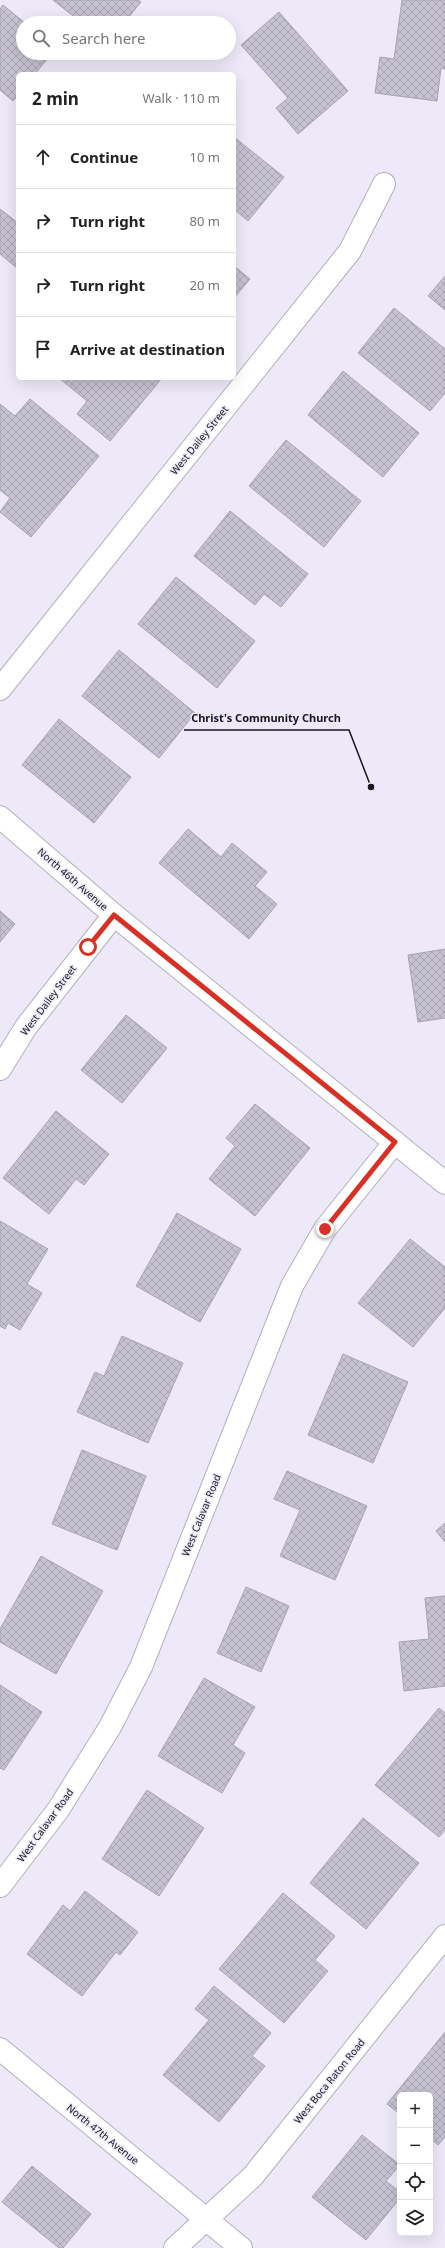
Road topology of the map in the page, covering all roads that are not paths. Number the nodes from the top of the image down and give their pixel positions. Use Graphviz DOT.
graph roads {
  1 [pos="384,184"];
  2 [pos="0,689"];
  3 [pos="0,816"];
  4 [pos="114,915"];
  5 [pos="0,1069"];
  6 [pos="395,1142"];
  7 [pos="445,1184"];
  8 [pos="0,1886"];
  9 [pos="445,1936"];
  10 [pos="0,2049"];
  11 [pos="206,2219"];
  12 [pos="175,2248"];
  13 [pos="241,2248"];
  1 -- 2 [label="street, West Dailey Street"];
  3 -- 4 [label="street, North 46th Avenue"];
  4 -- 5 [label="street, West Dailey Street"];
  4 -- 6 [label="street, North 46th Avenue"];
  6 -- 7 [label="street, North 46th Avenue"];
  6 -- 8 [label="street, West Calavar Road"];
  9 -- 11 [label="street, West Boca Raton Road"];
  10 -- 11 [label="street, North 47th Avenue"];
  11 -- 12 [label="street"];
  11 -- 13 [label="street, North 47th Avenue"];
}
